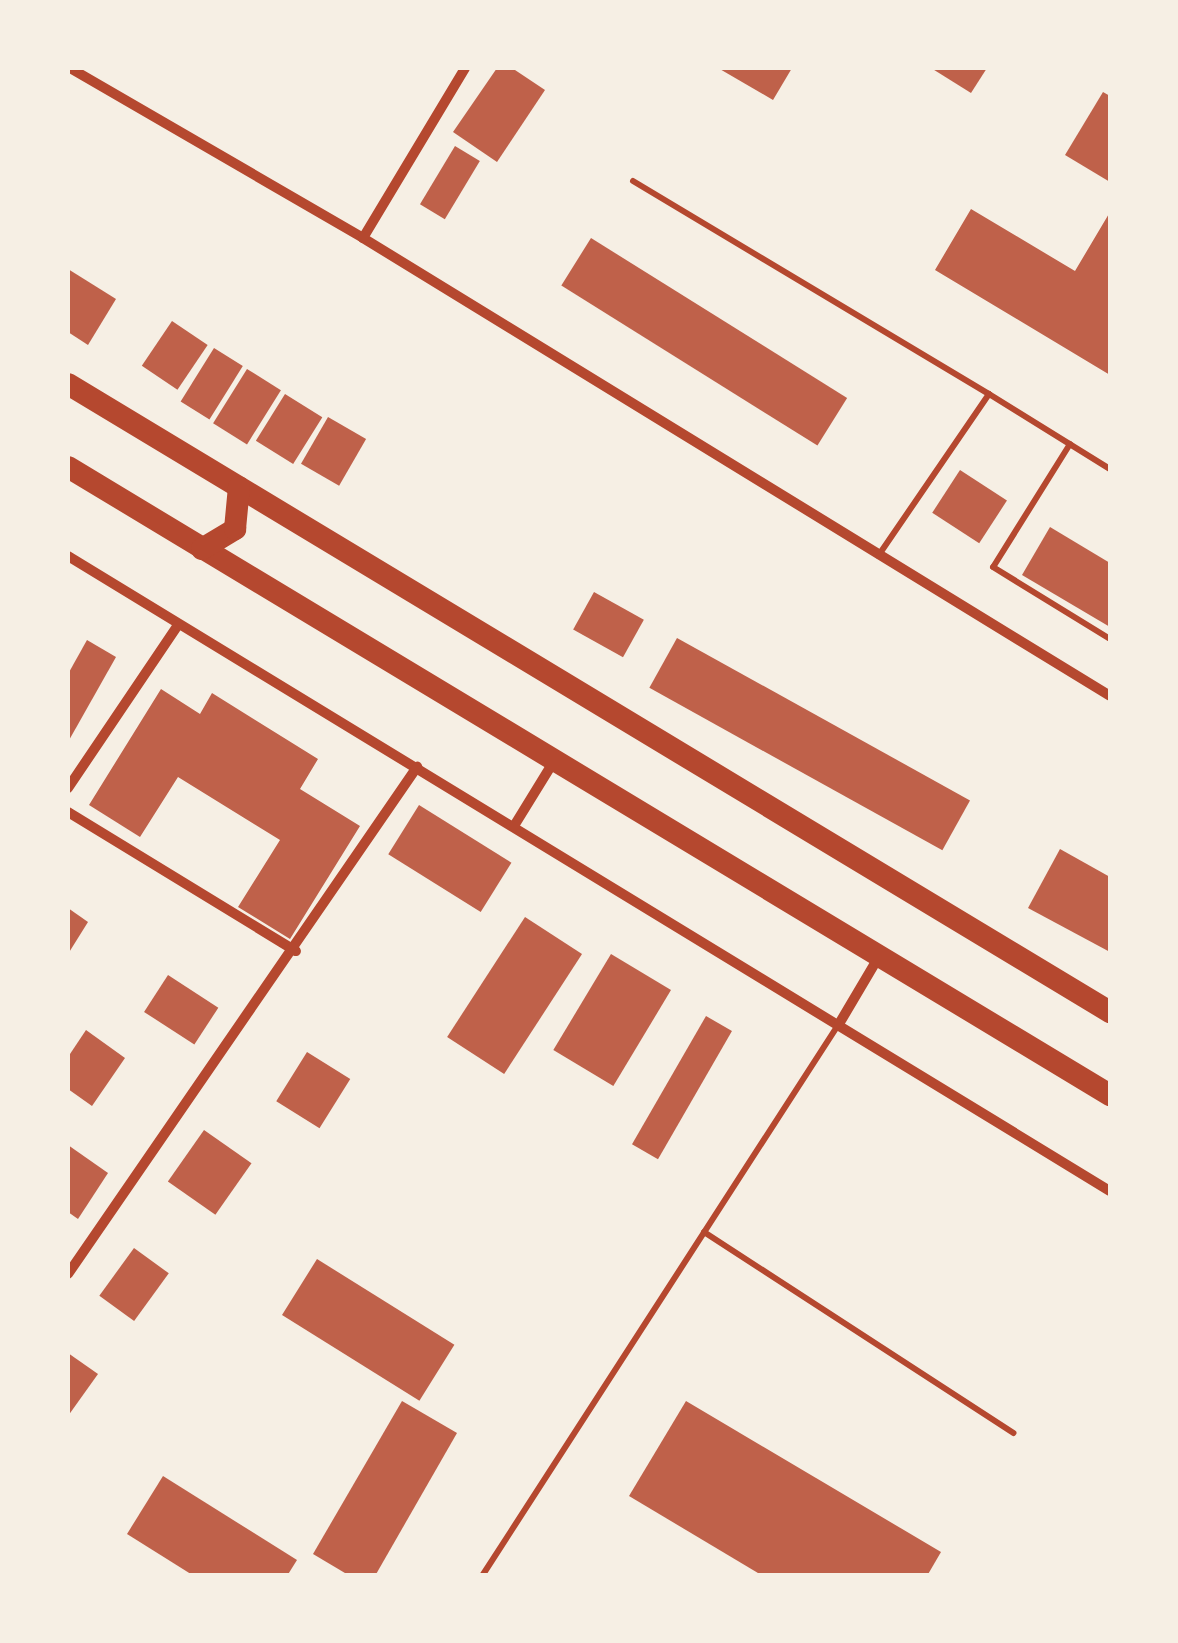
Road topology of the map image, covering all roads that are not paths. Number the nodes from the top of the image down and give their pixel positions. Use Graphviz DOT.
graph roads {
  1 [pos="70,68"];
  2 [pos="465,68"];
  3 [pos="633,180"];
  4 [pos="364,238"];
  5 [pos="68,384"];
  6 [pos="989,394"];
  7 [pos="1070,444"];
  8 [pos="68,467"];
  9 [pos="1110,469"];
  10 [pos="240,488"];
  11 [pos="202,549"];
  12 [pos="68,556"];
  13 [pos="877,557"];
  14 [pos="178,626"];
  15 [pos="1110,639"];
  16 [pos="1110,696"];
  17 [pos="554,761"];
  18 [pos="417,767"];
  19 [pos="68,788"];
  20 [pos="68,812"];
  21 [pos="514,826"];
  22 [pos="296,951"];
  23 [pos="878,958"];
  24 [pos="1110,1012"];
  25 [pos="839,1024"];
  26 [pos="1110,1095"];
  27 [pos="1110,1190"];
  28 [pos="704,1232"];
  29 [pos="68,1274"];
  30 [pos="1013,1433"];
  31 [pos="482,1576"];
  1 -- 4 [label="street"];
  2 -- 4 [label="street"];
  3 -- 6 [label="lane"];
  4 -- 13 [label="street"];
  5 -- 10 [label="highway"];
  6 -- 7 [label="lane"];
  6 -- 13 [label="lane"];
  7 -- 9 [label="lane"];
  7 -- 15 [label="lane"];
  8 -- 11 [label="highway"];
  10 -- 11 [label="highway"];
  10 -- 24 [label="highway"];
  11 -- 17 [label="highway"];
  12 -- 14 [label="street"];
  13 -- 16 [label="street"];
  14 -- 18 [label="street"];
  14 -- 19 [label="street"];
  17 -- 21 [label="street"];
  17 -- 23 [label="highway"];
  18 -- 21 [label="street"];
  18 -- 22 [label="street"];
  20 -- 22 [label="street"];
  21 -- 25 [label="street"];
  22 -- 29 [label="street"];
  23 -- 25 [label="street"];
  23 -- 26 [label="highway"];
  25 -- 27 [label="street"];
  25 -- 28 [label="lane"];
  28 -- 30 [label="lane"];
  28 -- 31 [label="lane"];
}
